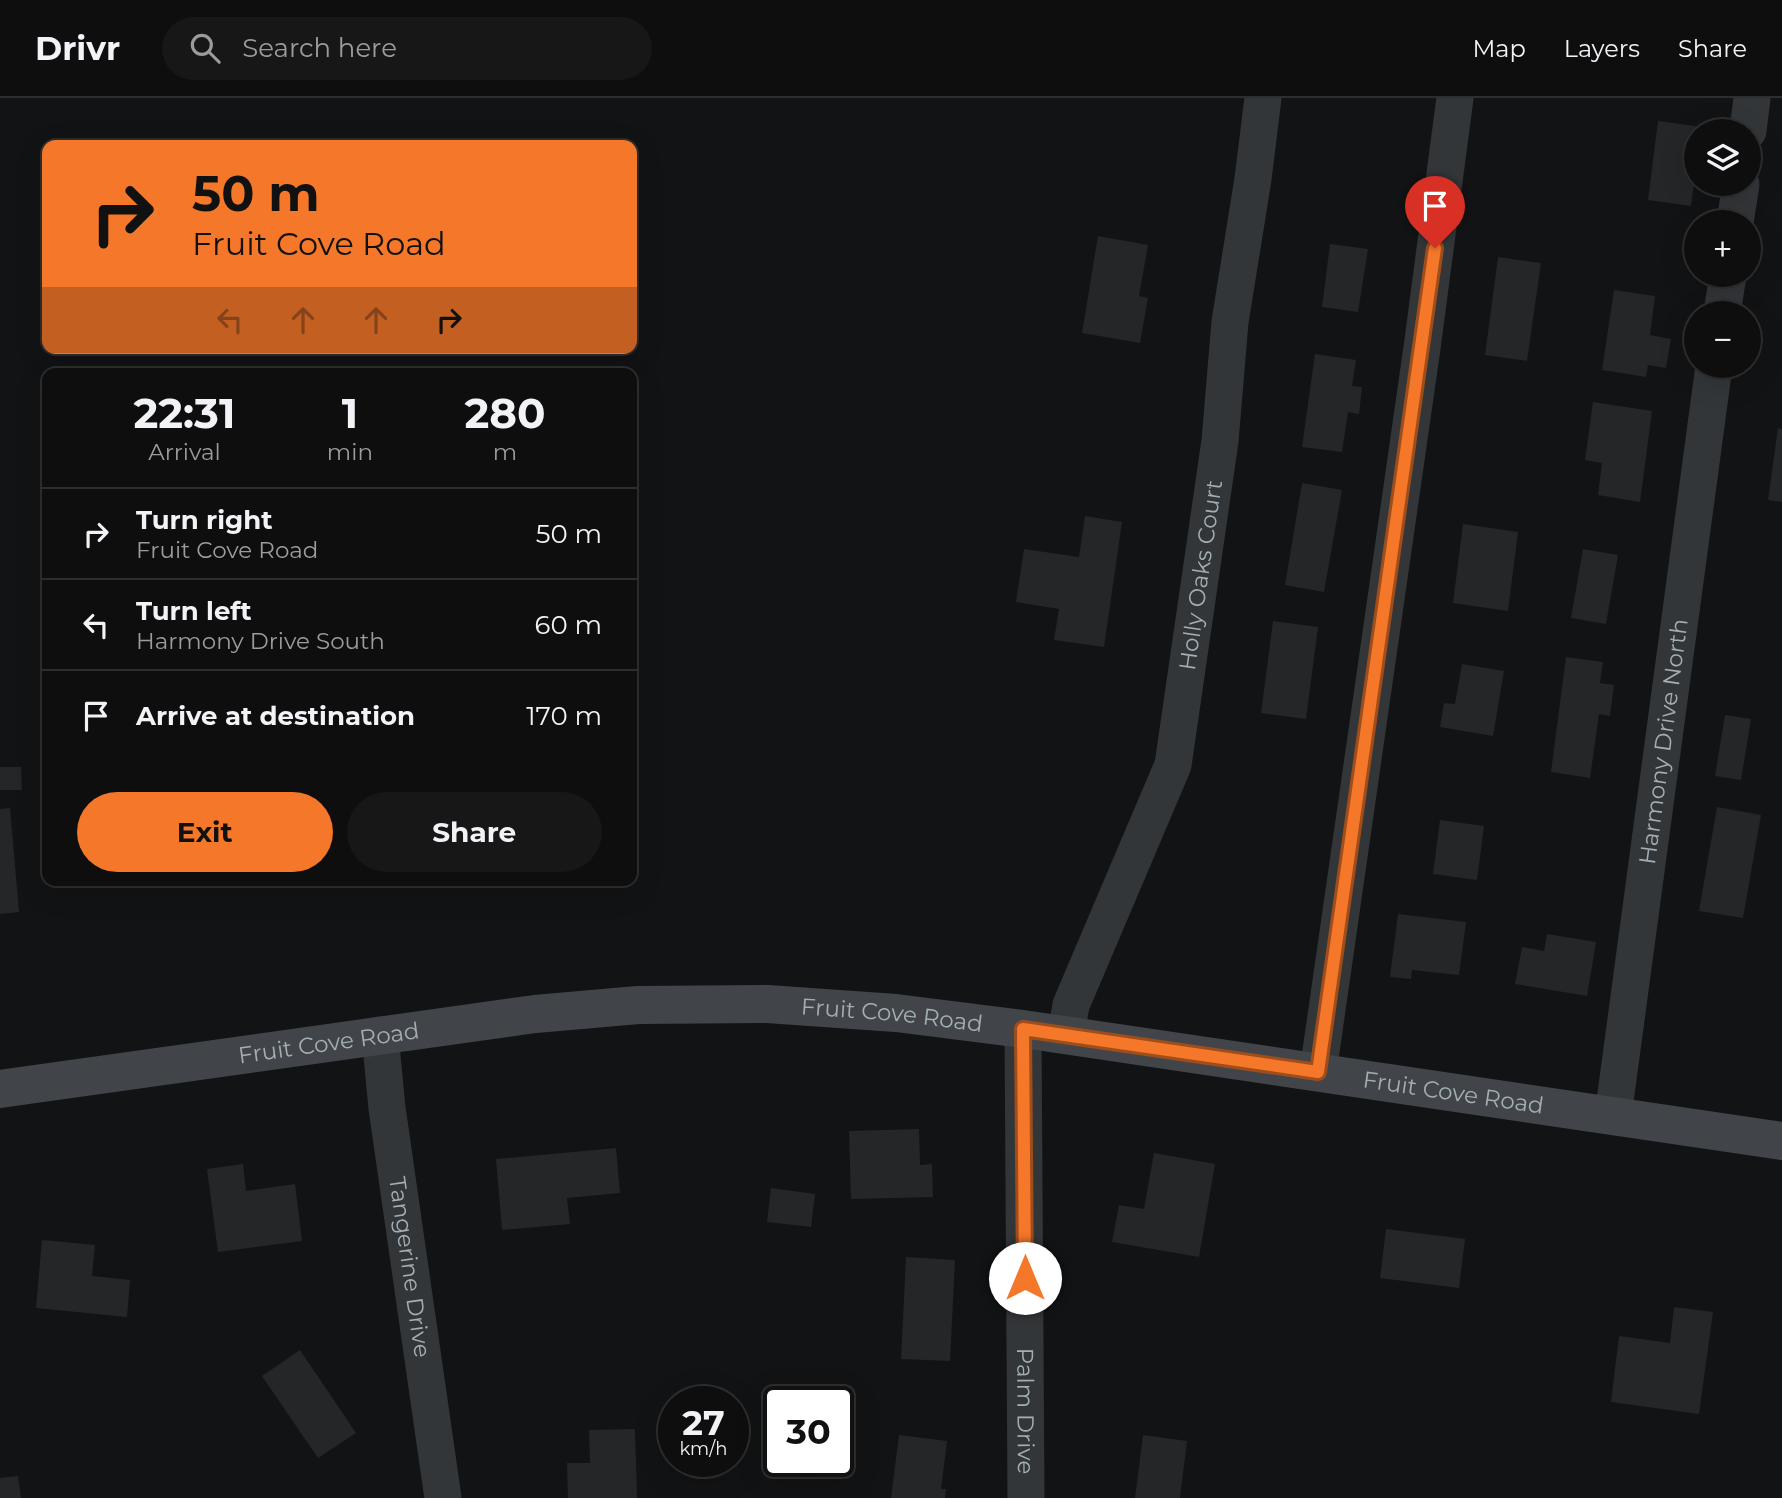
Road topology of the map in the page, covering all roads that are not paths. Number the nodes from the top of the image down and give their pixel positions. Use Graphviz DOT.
graph roads {
  1 [pos="1263,98"];
  2 [pos="1455,98"];
  3 [pos="1752,98"];
  4 [pos="1749,119"];
  5 [pos="1712,378"];
  6 [pos="1023,1029"];
  7 [pos="380,1035"];
  8 [pos="1066,1035"];
  9 [pos="1318,1072"];
  10 [pos="0,1089"];
  11 [pos="1613,1116"];
  12 [pos="1782,1140"];
  13 [pos="443,1498"];
  14 [pos="1026,1498"];
  1 -- 8 [label="street, Holly Oaks Court"];
  2 -- 9 [label="street"];
  3 -- 4 [label="street"];
  5 -- 11 [label="street, Harmony Drive North"];
  6 -- 7 [label="street, Fruit Cove Road"];
  6 -- 8 [label="street, Fruit Cove Road"];
  6 -- 14 [label="street, Palm Drive"];
  7 -- 10 [label="street, Fruit Cove Road"];
  7 -- 13 [label="street, Tangerine Drive"];
  8 -- 9 [label="street, Fruit Cove Road"];
  9 -- 11 [label="street, Fruit Cove Road"];
  11 -- 12 [label="street, Fruit Cove Road"];
}
